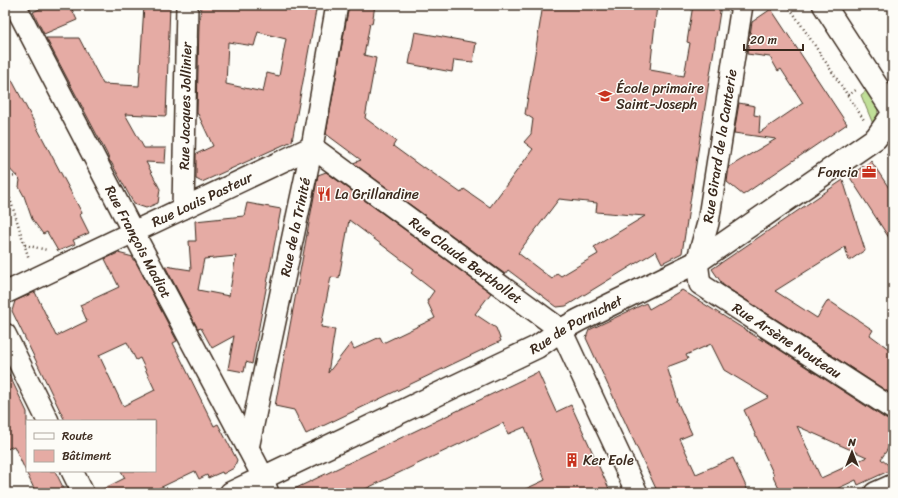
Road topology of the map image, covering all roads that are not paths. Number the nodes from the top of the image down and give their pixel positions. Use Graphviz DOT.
graph roads {
  1 [pos="15,5"];
  2 [pos="187,5"];
  3 [pos="337,5"];
  4 [pos="742,5"];
  5 [pos="824,5"];
  6 [pos="893,111"];
  7 [pos="893,114"];
  8 [pos="312,147"];
  9 [pos="183,208"];
  10 [pos="133,232"];
  11 [pos="697,262"];
  12 [pos="5,293"];
  13 [pos="562,330"];
  14 [pos="5,334"];
  15 [pos="893,409"];
  16 [pos="48,420"];
  17 [pos="248,448"];
  18 [pos="72,472"];
  19 [pos="893,485"];
  20 [pos="265,486"];
  21 [pos="83,493"];
  22 [pos="231,493"];
  23 [pos="637,493"];
  24 [pos="875,493"];
  1 -- 10 [label="street, Rue François Madiot"];
  2 -- 9 [label="street, Rue Jacques Jollinier"];
  3 -- 8 [label="street, Rue de la Trinité"];
  4 -- 11 [label="street, Rue Girard de la Canterie"];
  5 -- 6 [label="street"];
  7 -- 11 [label="street, Rue de Pornichet"];
  8 -- 9 [label="street, Rue Louis Pasteur"];
  8 -- 13 [label="street, Rue Claude Berthollet"];
  8 -- 17 [label="street, Rue de la Trinité"];
  9 -- 10 [label="street, Rue Louis Pasteur"];
  10 -- 12 [label="street, Rue Louis Pasteur"];
  10 -- 17 [label="street, Rue François Madiot"];
  11 -- 13 [label="street, Rue de Pornichet"];
  11 -- 15 [label="street, Rue Arsène Nouteau"];
  13 -- 20 [label="street, Rue de Pornichet"];
  13 -- 23 [label="street"];
  14 -- 16 [label="street"];
  17 -- 20 [label="street, Rue François Madiot"];
  18 -- 21 [label="street"];
  19 -- 24 [label="street"];
  20 -- 22 [label="street, Rue de Pornichet"];
}
